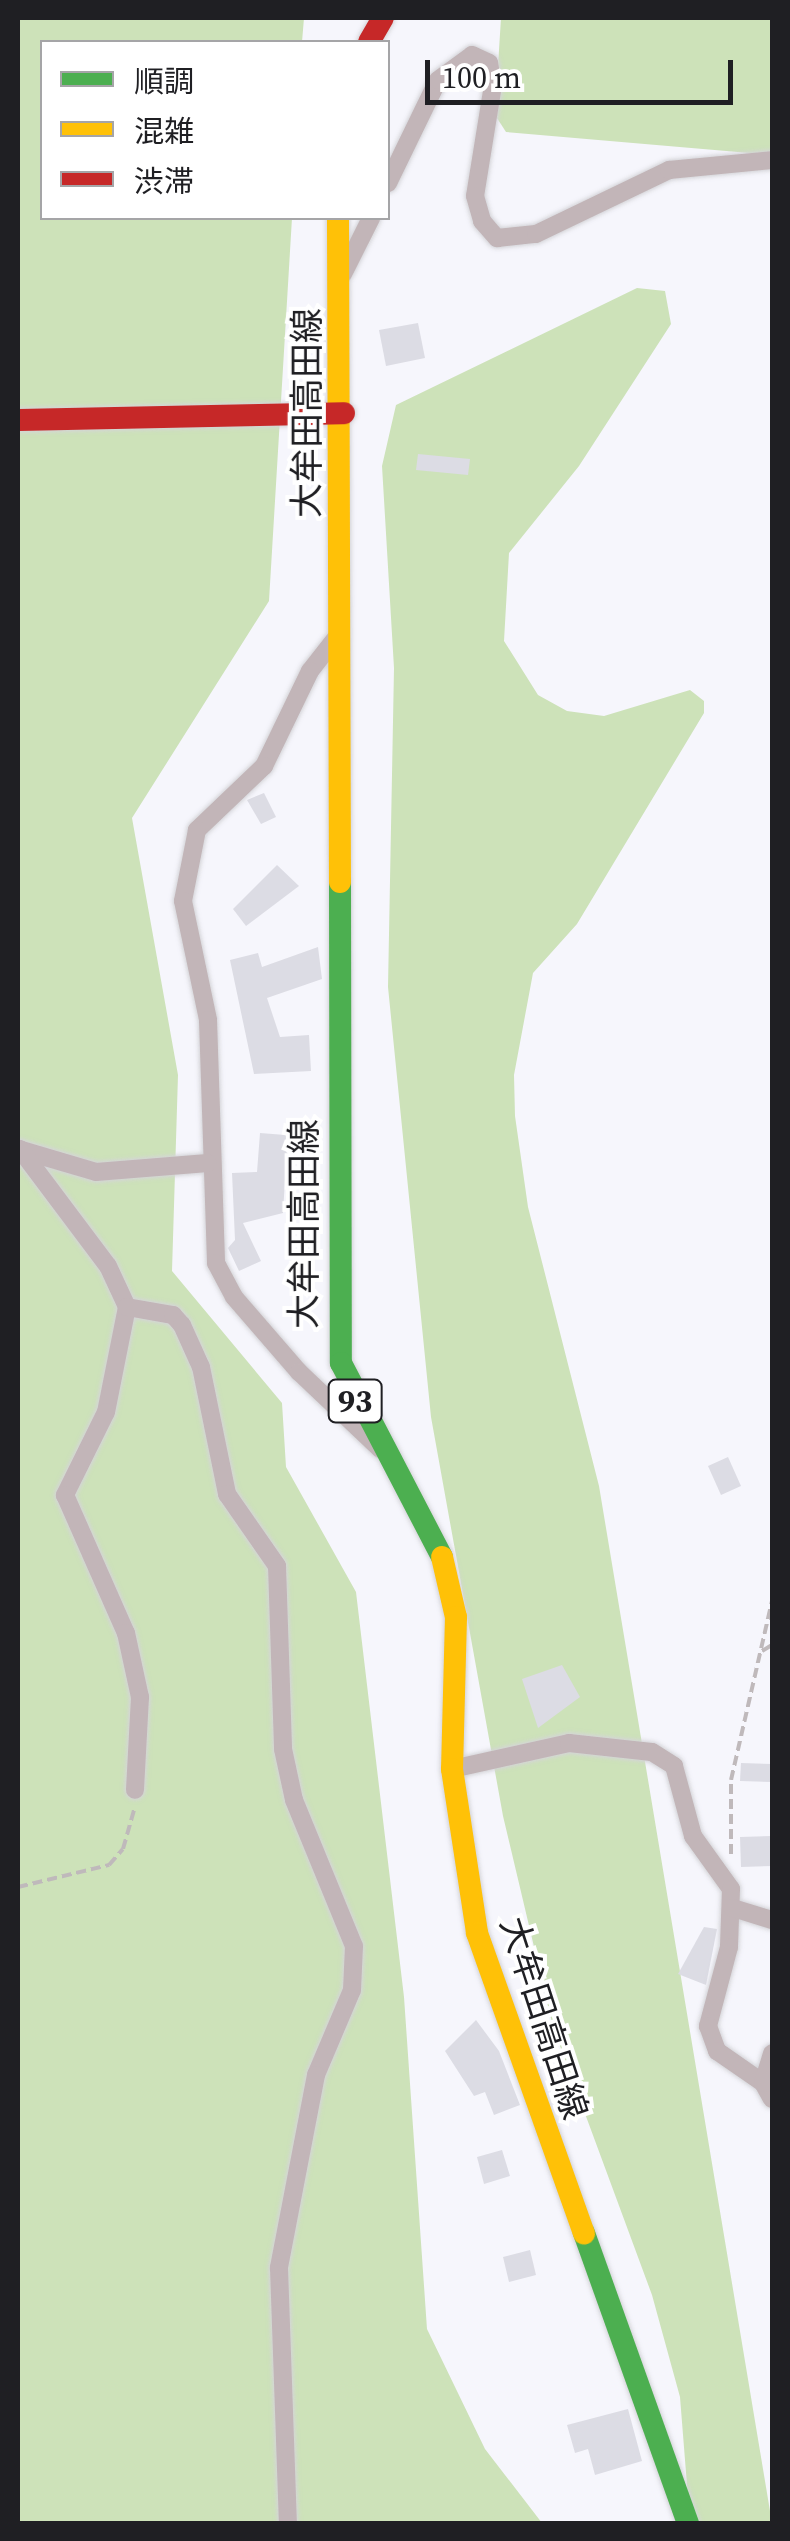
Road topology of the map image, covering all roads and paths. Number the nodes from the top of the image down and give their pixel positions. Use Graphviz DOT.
graph roads {
  1 [pos="384,18"];
  2 [pos="369,40"];
  3 [pos="772,160"];
  4 [pos="390,179"];
  5 [pos="338,220"];
  6 [pos="370,220"];
  7 [pos="343,274"];
  8 [pos="344,413"];
  9 [pos="18,420"];
  10 [pos="339,633"];
  11 [pos="19,1149"];
  12 [pos="208,1163"];
  13 [pos="127,1307"];
  14 [pos="384,1452"];
  15 [pos="772,1601"];
  16 [pos="772,1645"];
  17 [pos="762,1651"];
  18 [pos="452,1768"];
  19 [pos="135,1790"];
  20 [pos="18,1886"];
  21 [pos="732,1899"];
  22 [pos="772,1920"];
  23 [pos="772,2053"];
  24 [pos="768,2091"];
  25 [pos="288,2524"];
  26 [pos="688,2524"];
  1 -- 2 [label="main road"];
  3 -- 4 [label="street"];
  5 -- 7 [label="main road, 大牟田高田線 / 93"];
  6 -- 7 [label="street"];
  7 -- 8 [label="main road, 大牟田高田線 / 93"];
  8 -- 9 [label="main road"];
  8 -- 10 [label="main road, 大牟田高田線 / 93"];
  10 -- 12 [label="street"];
  10 -- 14 [label="main road, 大牟田高田線 / 93"];
  11 -- 12 [label="street"];
  11 -- 13 [label="street"];
  12 -- 14 [label="street"];
  13 -- 19 [label="street"];
  13 -- 25 [label="street"];
  14 -- 18 [label="main road, 大牟田高田線 / 93"];
  15 -- 17 [label="path"];
  16 -- 17 [label="path"];
  17 -- 21 [label="path"];
  18 -- 21 [label="street"];
  18 -- 26 [label="main road, 大牟田高田線 / 93"];
  19 -- 20 [label="path"];
  21 -- 22 [label="street"];
  21 -- 24 [label="street"];
  23 -- 24 [label="street"];
}
